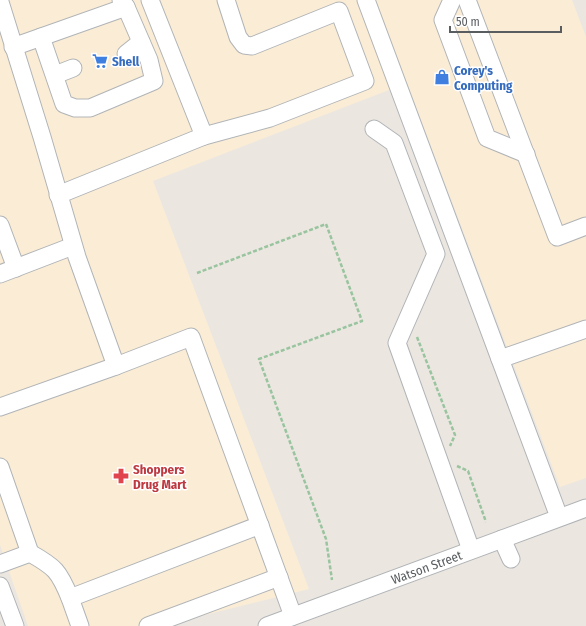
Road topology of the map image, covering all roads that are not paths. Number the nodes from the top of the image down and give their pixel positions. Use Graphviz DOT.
graph roads {
  1 [pos="150,0"];
  2 [pos="226,0"];
  3 [pos="366,0"];
  4 [pos="452,0"];
  5 [pos="467,0"];
  6 [pos="0,2"];
  7 [pos="124,4"];
  8 [pos="337,6"];
  9 [pos="4,31"];
  10 [pos="41,37"];
  11 [pos="141,42"];
  12 [pos="13,47"];
  13 [pos="126,54"];
  14 [pos="73,68"];
  15 [pos="55,75"];
  16 [pos="374,129"];
  17 [pos="204,136"];
  18 [pos="526,154"];
  19 [pos="58,195"];
  20 [pos="0,225"];
  21 [pos="586,226"];
  22 [pos="73,246"];
  23 [pos="16,268"];
  24 [pos="0,274"];
  25 [pos="586,329"];
  26 [pos="500,359"];
  27 [pos="116,366"];
  28 [pos="0,407"];
  29 [pos="0,467"];
  30 [pos="586,508"];
  31 [pos="559,517"];
  32 [pos="260,525"];
  33 [pos="502,539"];
  34 [pos="471,550"];
  35 [pos="30,553"];
  36 [pos="511,559"];
  37 [pos="0,564"];
  38 [pos="279,577"];
  39 [pos="0,586"];
  40 [pos="70,598"];
  41 [pos="293,616"];
  42 [pos="15,626"];
  43 [pos="80,626"];
  44 [pos="148,626"];
  45 [pos="267,626"];
  1 -- 17 [label="street"];
  2 -- 8 [label="street"];
  3 -- 26 [label="street"];
  4 -- 18 [label="street"];
  5 -- 18 [label="street"];
  6 -- 9 [label="street"];
  7 -- 10 [label="street"];
  7 -- 11 [label="street"];
  8 -- 17 [label="street"];
  9 -- 12 [label="street"];
  10 -- 12 [label="street"];
  10 -- 15 [label="street"];
  11 -- 13 [label="street"];
  11 -- 15 [label="street"];
  12 -- 19 [label="street"];
  14 -- 15 [label="street"];
  16 -- 34 [label="street"];
  17 -- 19 [label="street"];
  18 -- 21 [label="street"];
  19 -- 22 [label="street"];
  20 -- 23 [label="street"];
  22 -- 23 [label="street"];
  22 -- 27 [label="street"];
  23 -- 24 [label="street"];
  25 -- 26 [label="street"];
  26 -- 31 [label="street"];
  27 -- 28 [label="street"];
  27 -- 32 [label="street"];
  29 -- 35 [label="street"];
  30 -- 31 [label="street, Watson Street"];
  31 -- 33 [label="street, Watson Street"];
  32 -- 38 [label="street"];
  32 -- 40 [label="street"];
  33 -- 34 [label="street, Watson Street"];
  33 -- 36 [label="street"];
  34 -- 41 [label="street, Watson Street"];
  35 -- 37 [label="street"];
  35 -- 40 [label="street"];
  38 -- 41 [label="street"];
  38 -- 44 [label="street"];
  39 -- 42 [label="street"];
  40 -- 43 [label="street"];
  41 -- 45 [label="street, Watson Street"];
}
